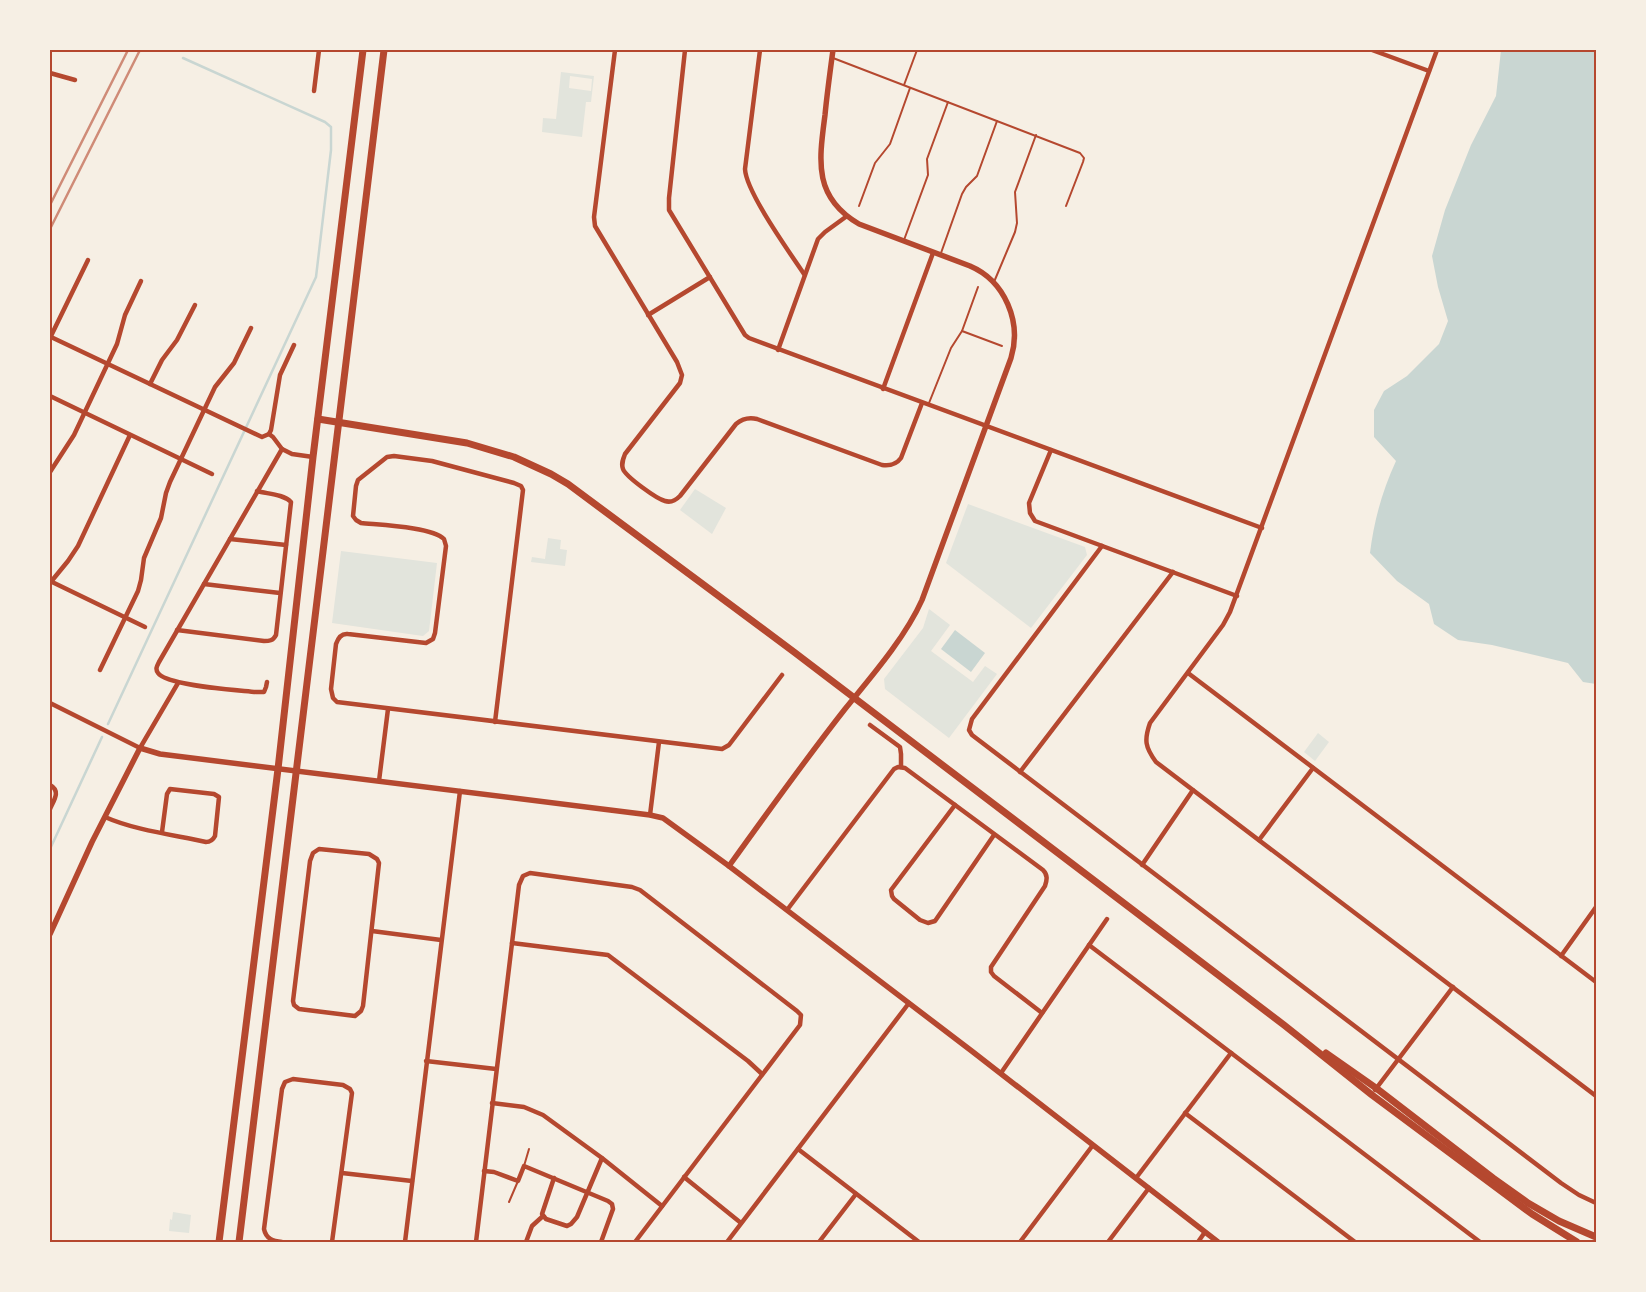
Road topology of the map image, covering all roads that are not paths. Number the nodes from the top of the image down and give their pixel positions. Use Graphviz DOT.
graph roads {
  1 [pos="319,50"];
  2 [pos="363,50"];
  3 [pos="384,50"];
  4 [pos="615,50"];
  5 [pos="685,50"];
  6 [pos="760,50"];
  7 [pos="832,50"];
  8 [pos="917,50"];
  9 [pos="1372,50"];
  10 [pos="1437,50"];
  11 [pos="832,57"];
  12 [pos="1429,71"];
  13 [pos="50,73"];
  14 [pos="75,80"];
  15 [pos="904,85"];
  16 [pos="910,88"];
  17 [pos="314,91"];
  18 [pos="948,102"];
  19 [pos="997,121"];
  20 [pos="1036,135"];
  21 [pos="859,206"];
  22 [pos="1066,206"];
  23 [pos="847,216"];
  24 [pos="903,242"];
  25 [pos="933,252"];
  26 [pos="940,255"];
  27 [pos="88,260"];
  28 [pos="804,274"];
  29 [pos="710,278"];
  30 [pos="141,281"];
  31 [pos="994,282"];
  32 [pos="978,287"];
  33 [pos="195,305"];
  34 [pos="648,315"];
  35 [pos="251,328"];
  36 [pos="962,331"];
  37 [pos="51,337"];
  38 [pos="294,345"];
  39 [pos="1002,346"];
  40 [pos="778,350"];
  41 [pos="108,363"];
  42 [pos="150,384"];
  43 [pos="883,389"];
  44 [pos="50,396"];
  45 [pos="922,403"];
  46 [pos="928,405"];
  47 [pos="204,410"];
  48 [pos="84,412"];
  49 [pos="318,419"];
  50 [pos="340,422"];
  51 [pos="986,426"];
  52 [pos="269,434"];
  53 [pos="130,435"];
  54 [pos="282,449"];
  55 [pos="1051,450"];
  56 [pos="313,457"];
  57 [pos="181,459"];
  58 [pos="50,472"];
  59 [pos="212,474"];
  60 [pos="257,491"];
  61 [pos="1262,528"];
  62 [pos="230,539"];
  63 [pos="286,545"];
  64 [pos="1102,546"];
  65 [pos="1173,572"];
  66 [pos="50,582"];
  67 [pos="204,584"];
  68 [pos="280,593"];
  69 [pos="1237,596"];
  70 [pos="125,617"];
  71 [pos="145,627"];
  72 [pos="177,630"];
  73 [pos="100,670"];
  74 [pos="1188,673"];
  75 [pos="782,675"];
  76 [pos="267,682"];
  77 [pos="178,683"];
  78 [pos="854,699"];
  79 [pos="50,703"];
  80 [pos="388,709"];
  81 [pos="495,722"];
  82 [pos="870,725"];
  83 [pos="659,742"];
  84 [pos="140,748"];
  85 [pos="901,767"];
  86 [pos="1313,768"];
  87 [pos="278,769"];
  88 [pos="297,772"];
  89 [pos="1020,772"];
  90 [pos="379,782"];
  91 [pos="50,784"];
  92 [pos="1193,790"];
  93 [pos="460,792"];
  94 [pos="955,805"];
  95 [pos="50,809"];
  96 [pos="650,815"];
  97 [pos="105,817"];
  98 [pos="162,832"];
  99 [pos="994,835"];
  100 [pos="1259,840"];
  101 [pos="1142,865"];
  102 [pos="729,866"];
  103 [pos="1596,907"];
  104 [pos="787,910"];
  105 [pos="1107,919"];
  106 [pos="372,931"];
  107 [pos="50,934"];
  108 [pos="441,940"];
  109 [pos="512,943"];
  110 [pos="1089,945"];
  111 [pos="1561,956"];
  112 [pos="1596,982"];
  113 [pos="1452,987"];
  114 [pos="909,1003"];
  115 [pos="1042,1013"];
  116 [pos="1231,1053"];
  117 [pos="1398,1059"];
  118 [pos="426,1060"];
  119 [pos="496,1069"];
  120 [pos="1000,1073"];
  121 [pos="762,1074"];
  122 [pos="1374,1092"];
  123 [pos="1596,1096"];
  124 [pos="492,1103"];
  125 [pos="1186,1113"];
  126 [pos="1093,1145"];
  127 [pos="529,1150"];
  128 [pos="798,1150"];
  129 [pos="602,1158"];
  130 [pos="524,1166"];
  131 [pos="484,1171"];
  132 [pos="342,1173"];
  133 [pos="554,1178"];
  134 [pos="684,1178"];
  135 [pos="1136,1178"];
  136 [pos="412,1181"];
  137 [pos="518,1181"];
  138 [pos="1149,1188"];
  139 [pos="587,1192"];
  140 [pos="856,1194"];
  141 [pos="509,1202"];
  142 [pos="1596,1202"];
  143 [pos="662,1206"];
  144 [pos="543,1216"];
  145 [pos="741,1223"];
  146 [pos="1205,1232"];
  147 [pos="1596,1238"];
  148 [pos="917,1241"];
  149 [pos="219,1242"];
  150 [pos="239,1242"];
  151 [pos="282,1242"];
  152 [pos="332,1242"];
  153 [pos="405,1242"];
  154 [pos="476,1242"];
  155 [pos="526,1242"];
  156 [pos="600,1242"];
  157 [pos="634,1242"];
  158 [pos="727,1242"];
  159 [pos="820,1242"];
  160 [pos="1020,1242"];
  161 [pos="1108,1242"];
  162 [pos="1198,1242"];
  163 [pos="1218,1242"];
  164 [pos="1355,1242"];
  165 [pos="1480,1242"];
  166 [pos="1578,1242"];
  1 -- 17 [label="street"];
  2 -- 49 [label="main road"];
  3 -- 50 [label="main road"];
  4 -- 34 [label="street"];
  5 -- 29 [label="street"];
  6 -- 28 [label="street"];
  7 -- 11 [label="street"];
  8 -- 15 [label="lane"];
  9 -- 12 [label="street"];
  10 -- 12 [label="street"];
  11 -- 15 [label="lane"];
  11 -- 23 [label="street"];
  12 -- 61 [label="street"];
  13 -- 14 [label="street"];
  15 -- 16 [label="lane"];
  16 -- 18 [label="lane"];
  16 -- 21 [label="lane"];
  18 -- 19 [label="lane"];
  18 -- 24 [label="lane"];
  19 -- 20 [label="lane"];
  19 -- 26 [label="lane"];
  20 -- 22 [label="lane"];
  20 -- 31 [label="lane"];
  23 -- 24 [label="street"];
  23 -- 28 [label="street"];
  24 -- 25 [label="street"];
  25 -- 26 [label="street"];
  25 -- 43 [label="street"];
  26 -- 31 [label="street"];
  27 -- 37 [label="street"];
  28 -- 40 [label="street"];
  29 -- 34 [label="street"];
  29 -- 40 [label="street"];
  30 -- 41 [label="street"];
  31 -- 51 [label="street"];
  32 -- 36 [label="lane"];
  33 -- 42 [label="street"];
  34 -- 45 [label="street"];
  35 -- 47 [label="street"];
  36 -- 39 [label="lane"];
  36 -- 46 [label="lane"];
  37 -- 41 [label="street"];
  38 -- 52 [label="street"];
  40 -- 43 [label="street"];
  41 -- 42 [label="street"];
  41 -- 48 [label="street"];
  42 -- 47 [label="street"];
  43 -- 45 [label="street"];
  44 -- 48 [label="street"];
  45 -- 46 [label="street"];
  46 -- 51 [label="street"];
  47 -- 52 [label="street"];
  47 -- 57 [label="street"];
  48 -- 53 [label="street"];
  48 -- 58 [label="street"];
  49 -- 50 [label="main road"];
  49 -- 56 [label="main road"];
  50 -- 78 [label="main road"];
  50 -- 88 [label="main road"];
  51 -- 55 [label="street"];
  51 -- 78 [label="street"];
  52 -- 54 [label="street"];
  53 -- 57 [label="street"];
  53 -- 66 [label="street"];
  54 -- 56 [label="street"];
  54 -- 60 [label="street"];
  55 -- 61 [label="street"];
  55 -- 64 [label="street"];
  56 -- 87 [label="main road"];
  57 -- 59 [label="street"];
  57 -- 70 [label="street"];
  60 -- 62 [label="street"];
  60 -- 63 [label="street"];
  61 -- 69 [label="street"];
  62 -- 63 [label="street"];
  62 -- 67 [label="street"];
  63 -- 68 [label="street"];
  64 -- 65 [label="street"];
  64 -- 89 [label="street"];
  65 -- 69 [label="street"];
  65 -- 89 [label="street"];
  66 -- 70 [label="street"];
  67 -- 68 [label="street"];
  67 -- 72 [label="street"];
  68 -- 72 [label="street"];
  69 -- 74 [label="street"];
  70 -- 71 [label="street"];
  70 -- 73 [label="street"];
  72 -- 77 [label="street"];
  74 -- 86 [label="street"];
  74 -- 92 [label="street"];
  75 -- 83 [label="street"];
  76 -- 77 [label="street"];
  77 -- 84 [label="street"];
  78 -- 102 [label="street"];
  78 -- 122 [label="main road"];
  79 -- 84 [label="street"];
  80 -- 81 [label="street"];
  80 -- 81 [label="street"];
  80 -- 90 [label="street"];
  81 -- 83 [label="street"];
  82 -- 85 [label="street"];
  83 -- 96 [label="street"];
  84 -- 87 [label="street"];
  84 -- 97 [label="street"];
  85 -- 94 [label="street"];
  85 -- 104 [label="street"];
  86 -- 100 [label="street"];
  86 -- 111 [label="street"];
  87 -- 88 [label="street"];
  87 -- 149 [label="main road"];
  88 -- 90 [label="street"];
  88 -- 150 [label="main road"];
  89 -- 101 [label="street"];
  90 -- 93 [label="street"];
  91 -- 95 [label="street"];
  92 -- 100 [label="street"];
  92 -- 101 [label="street"];
  93 -- 96 [label="street"];
  93 -- 108 [label="street"];
  94 -- 99 [label="street"];
  94 -- 99 [label="street"];
  96 -- 102 [label="street"];
  97 -- 98 [label="street"];
  97 -- 107 [label="street"];
  98 -- 98 [label="street"];
  99 -- 115 [label="street"];
  100 -- 113 [label="street"];
  101 -- 117 [label="street"];
  102 -- 104 [label="street"];
  103 -- 111 [label="street"];
  104 -- 114 [label="street"];
  105 -- 110 [label="street"];
  106 -- 106 [label="street"];
  106 -- 108 [label="street"];
  108 -- 118 [label="street"];
  109 -- 119 [label="street"];
  109 -- 121 [label="street"];
  109 -- 121 [label="street"];
  110 -- 115 [label="street"];
  110 -- 116 [label="street"];
  111 -- 112 [label="street"];
  113 -- 117 [label="street"];
  113 -- 123 [label="street"];
  114 -- 120 [label="street"];
  114 -- 128 [label="street"];
  115 -- 120 [label="street"];
  116 -- 125 [label="street"];
  116 -- 165 [label="street"];
  117 -- 122 [label="street"];
  117 -- 142 [label="street"];
  118 -- 119 [label="street"];
  118 -- 136 [label="street"];
  119 -- 124 [label="street"];
  120 -- 126 [label="street"];
  121 -- 134 [label="street"];
  122 -- 147 [label="main road"];
  122 -- 166 [label="main road"];
  124 -- 129 [label="street"];
  124 -- 131 [label="street"];
  125 -- 135 [label="street"];
  125 -- 164 [label="street"];
  126 -- 135 [label="street"];
  126 -- 160 [label="street"];
  127 -- 130 [label="lane"];
  128 -- 140 [label="street"];
  128 -- 145 [label="street"];
  129 -- 139 [label="street"];
  129 -- 143 [label="street"];
  130 -- 133 [label="street"];
  130 -- 137 [label="street"];
  131 -- 137 [label="street"];
  131 -- 154 [label="street"];
  132 -- 136 [label="street"];
  132 -- 151 [label="street"];
  132 -- 152 [label="street"];
  133 -- 139 [label="street"];
  133 -- 144 [label="street"];
  134 -- 143 [label="street"];
  134 -- 145 [label="street"];
  135 -- 138 [label="street"];
  136 -- 153 [label="street"];
  137 -- 141 [label="lane"];
  138 -- 146 [label="street"];
  138 -- 161 [label="street"];
  139 -- 144 [label="street"];
  139 -- 156 [label="street"];
  140 -- 148 [label="street"];
  140 -- 159 [label="street"];
  143 -- 157 [label="street"];
  144 -- 155 [label="street"];
  145 -- 158 [label="street"];
  146 -- 162 [label="street"];
  146 -- 163 [label="street"];
}
